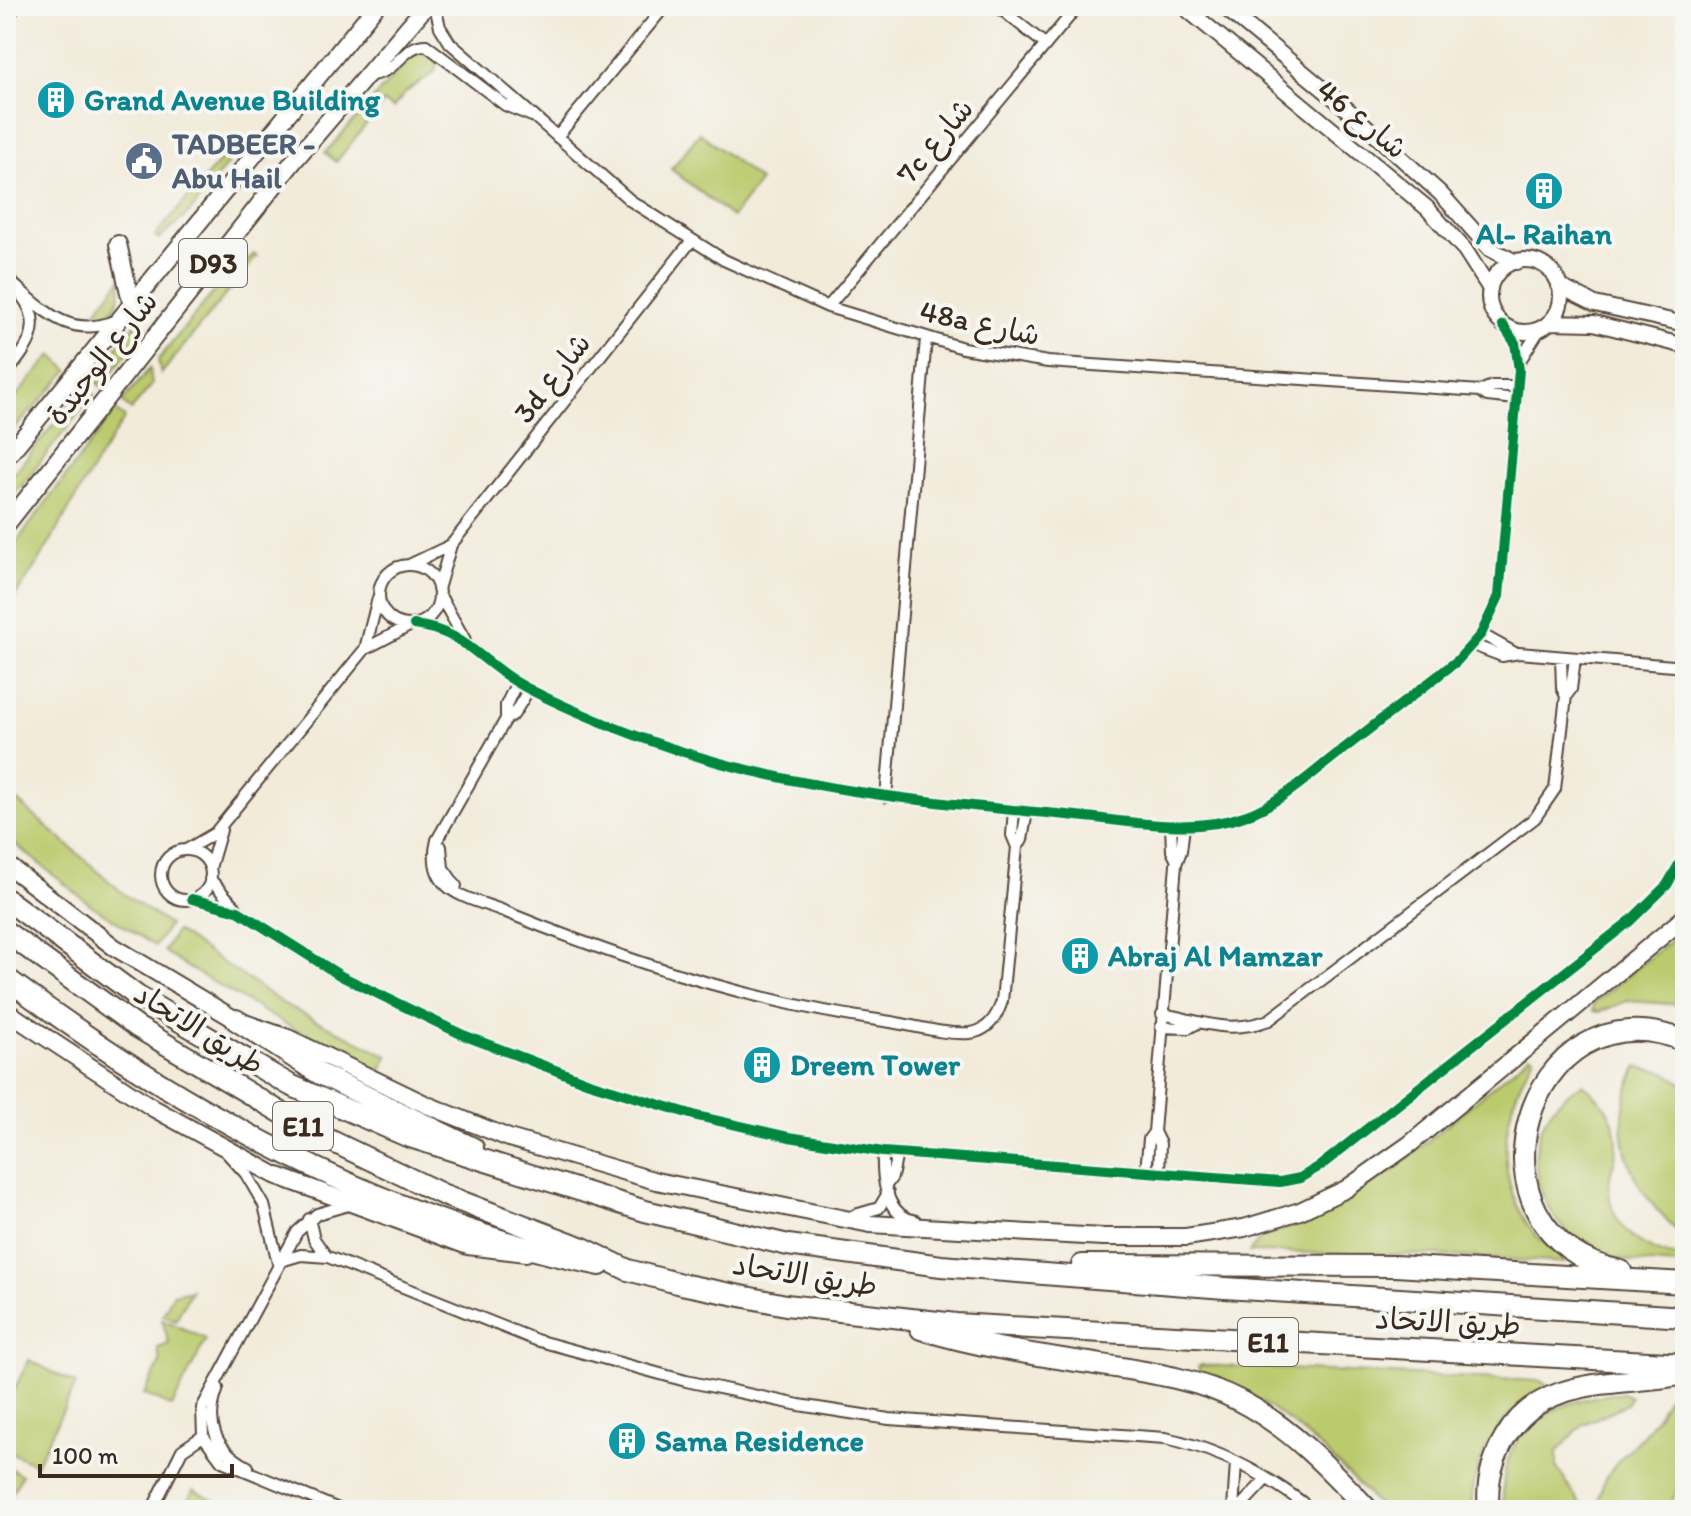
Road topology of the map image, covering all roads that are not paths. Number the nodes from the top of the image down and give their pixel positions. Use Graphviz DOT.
graph roads {
  1 [pos="16,6"];
  2 [pos="376,6"];
  3 [pos="426,6"];
  4 [pos="435,6"];
  5 [pos="665,6"];
  6 [pos="997,6"];
  7 [pos="1078,6"];
  8 [pos="1183,6"];
  9 [pos="1223,6"];
  10 [pos="6,18"];
  11 [pos="1046,45"];
  12 [pos="367,75"];
  13 [pos="532,116"];
  14 [pos="557,137"];
  15 [pos="692,240"];
  16 [pos="118,244"];
  17 [pos="1516,262"];
  18 [pos="8,280"];
  19 [pos="1559,286"];
  20 [pos="1490,289"];
  21 [pos="828,307"];
  22 [pos="128,312"];
  23 [pos="1685,324"];
  24 [pos="1503,325"];
  25 [pos="1545,326"];
  26 [pos="926,339"];
  27 [pos="1685,346"];
  28 [pos="1519,362"];
  29 [pos="6,374"];
  30 [pos="1517,386"];
  31 [pos="1480,391"];
  32 [pos="1516,399"];
  33 [pos="6,458"];
  34 [pos="6,525"];
  35 [pos="451,545"];
  36 [pos="409,565"];
  37 [pos="438,592"];
  38 [pos="379,596"];
  39 [pos="413,625"];
  40 [pos="1481,634"];
  41 [pos="465,640"];
  42 [pos="1473,645"];
  43 [pos="365,649"];
  44 [pos="1515,653"];
  45 [pos="1561,657"];
  46 [pos="1575,658"];
  47 [pos="1685,667"];
  48 [pos="517,682"];
  49 [pos="529,689"];
  50 [pos="1566,696"];
  51 [pos="506,719"];
  52 [pos="886,797"];
  53 [pos="1014,810"];
  54 [pos="1027,811"];
  55 [pos="224,824"];
  56 [pos="1171,825"];
  57 [pos="1184,826"];
  58 [pos="1017,847"];
  59 [pos="186,850"];
  60 [pos="1685,854"];
  61 [pos="1176,859"];
  62 [pos="9,865"];
  63 [pos="210,874"];
  64 [pos="6,899"];
  65 [pos="192,899"];
  66 [pos="238,911"];
  67 [pos="1685,917"];
  68 [pos="6,932"];
  69 [pos="6,978"];
  70 [pos="6,1011"];
  71 [pos="1162,1014"];
  72 [pos="236,1020"];
  73 [pos="1196,1024"];
  74 [pos="1161,1027"];
  75 [pos="1685,1041"];
  76 [pos="1154,1132"];
  77 [pos="222,1148"];
  78 [pos="883,1152"];
  79 [pos="897,1153"];
  80 [pos="508,1169"];
  81 [pos="1146,1171"];
  82 [pos="1159,1173"];
  83 [pos="888,1188"];
  84 [pos="348,1205"];
  85 [pos="820,1213"];
  86 [pos="309,1219"];
  87 [pos="948,1230"];
  88 [pos="543,1252"];
  89 [pos="328,1257"];
  90 [pos="281,1262"];
  91 [pos="628,1270"];
  92 [pos="997,1270"];
  93 [pos="1684,1283"];
  94 [pos="879,1317"];
  95 [pos="1685,1317"];
  96 [pos="1685,1364"];
  97 [pos="224,1368"];
  98 [pos="1685,1374"];
  99 [pos="203,1436"];
  100 [pos="1236,1462"];
  101 [pos="266,1479"];
  102 [pos="1266,1479"];
  103 [pos="152,1510"];
  104 [pos="341,1510"];
  105 [pos="1235,1510"];
  106 [pos="1312,1510"];
  107 [pos="1368,1510"];
  108 [pos="1489,1510"];
  1 -- 10 [label="street"];
  2 -- 22 [label="main road, شارع الوحيدة / D93"];
  3 -- 12 [label="main road, شارع الوحيدة / D93"];
  4 -- 13 [label="street, 48a شارع"];
  5 -- 14 [label="street"];
  6 -- 11 [label="street"];
  7 -- 11 [label="street, 7c شارع"];
  8 -- 20 [label="street, شارع 46"];
  9 -- 17 [label="street, شارع 46"];
  11 -- 21 [label="street, 7c شارع"];
  12 -- 13 [label="street, 48a شارع"];
  12 -- 34 [label="main road, شارع الوحيدة / D93"];
  13 -- 14 [label="street, 48a شارع"];
  14 -- 15 [label="street, 48a شارع"];
  15 -- 21 [label="street, 48a شارع"];
  15 -- 35 [label="street, 3d شارع"];
  16 -- 22 [label="main road"];
  17 -- 19 [label="street"];
  17 -- 20 [label="street"];
  18 -- 22 [label="street"];
  18 -- 29 [label="street"];
  19 -- 23 [label="street"];
  19 -- 25 [label="street"];
  20 -- 24 [label="street"];
  21 -- 26 [label="street, 48a شارع"];
  22 -- 33 [label="main road, شارع الوحيدة / D93"];
  24 -- 25 [label="street"];
  24 -- 28 [label="street"];
  25 -- 27 [label="street"];
  25 -- 28 [label="street"];
  26 -- 31 [label="street, 48a شارع"];
  26 -- 52 [label="street"];
  28 -- 30 [label="street"];
  30 -- 31 [label="street, 48a شارع"];
  30 -- 32 [label="street"];
  31 -- 32 [label="street, 48a شارع"];
  32 -- 40 [label="street"];
  35 -- 36 [label="street, 3d شارع"];
  35 -- 37 [label="street, 3d شارع"];
  36 -- 37 [label="street"];
  36 -- 38 [label="street"];
  37 -- 39 [label="street"];
  37 -- 41 [label="street"];
  38 -- 39 [label="street"];
  38 -- 43 [label="street"];
  39 -- 41 [label="street"];
  39 -- 43 [label="street"];
  40 -- 42 [label="street"];
  40 -- 44 [label="street"];
  41 -- 48 [label="street"];
  42 -- 44 [label="street"];
  42 -- 57 [label="street"];
  43 -- 55 [label="street"];
  44 -- 45 [label="street"];
  45 -- 46 [label="street"];
  45 -- 50 [label="street"];
  46 -- 47 [label="street"];
  46 -- 50 [label="street"];
  48 -- 49 [label="street"];
  48 -- 51 [label="street"];
  49 -- 51 [label="street"];
  49 -- 52 [label="street"];
  50 -- 73 [label="street"];
  51 -- 58 [label="street"];
  52 -- 53 [label="street"];
  53 -- 54 [label="street"];
  53 -- 58 [label="street"];
  54 -- 56 [label="street"];
  54 -- 58 [label="street"];
  55 -- 59 [label="street"];
  55 -- 63 [label="street"];
  56 -- 57 [label="street"];
  56 -- 61 [label="street"];
  57 -- 61 [label="street"];
  59 -- 63 [label="street"];
  59 -- 65 [label="street"];
  60 -- 82 [label="street"];
  61 -- 71 [label="street"];
  62 -- 72 [label="main road, طريق الاتحاد"];
  63 -- 65 [label="street"];
  63 -- 66 [label="street"];
  64 -- 80 [label="highway, طريق الاتحاد / E11"];
  65 -- 66 [label="street"];
  66 -- 78 [label="street"];
  67 -- 87 [label="main road, طريق الاتحاد"];
  68 -- 91 [label="highway, طريق الاتحاد / E11"];
  69 -- 88 [label="highway"];
  70 -- 77 [label="main road, E11"];
  71 -- 73 [label="street"];
  71 -- 74 [label="street"];
  72 -- 80 [label="highway"];
  72 -- 85 [label="main road, طريق الاتحاد"];
  73 -- 74 [label="street"];
  74 -- 76 [label="street"];
  75 -- 93 [label="highway"];
  76 -- 81 [label="street"];
  76 -- 82 [label="street"];
  77 -- 84 [label="main road, E11"];
  77 -- 90 [label="street"];
  78 -- 79 [label="street"];
  78 -- 83 [label="street"];
  79 -- 81 [label="street"];
  79 -- 83 [label="street"];
  80 -- 92 [label="highway, طريق الاتحاد / E11"];
  81 -- 82 [label="street"];
  83 -- 85 [label="street"];
  83 -- 87 [label="street"];
  84 -- 86 [label="street"];
  84 -- 88 [label="main road, E11"];
  85 -- 87 [label="main road, طريق الاتحاد"];
  86 -- 89 [label="street"];
  86 -- 90 [label="street"];
  88 -- 91 [label="highway"];
  89 -- 90 [label="street"];
  89 -- 100 [label="street"];
  90 -- 97 [label="street"];
  91 -- 94 [label="highway, طريق الاتحاد / E11"];
  92 -- 93 [label="highway"];
  92 -- 95 [label="highway, طريق الاتحاد / E11"];
  94 -- 96 [label="highway, طريق الاتحاد / E11"];
  94 -- 107 [label="highway"];
  97 -- 99 [label="street"];
  97 -- 101 [label="street"];
  98 -- 108 [label="highway"];
  99 -- 101 [label="street"];
  99 -- 103 [label="street"];
  100 -- 102 [label="street"];
  100 -- 105 [label="street"];
  101 -- 104 [label="street"];
  102 -- 105 [label="street"];
  102 -- 106 [label="street"];
}
